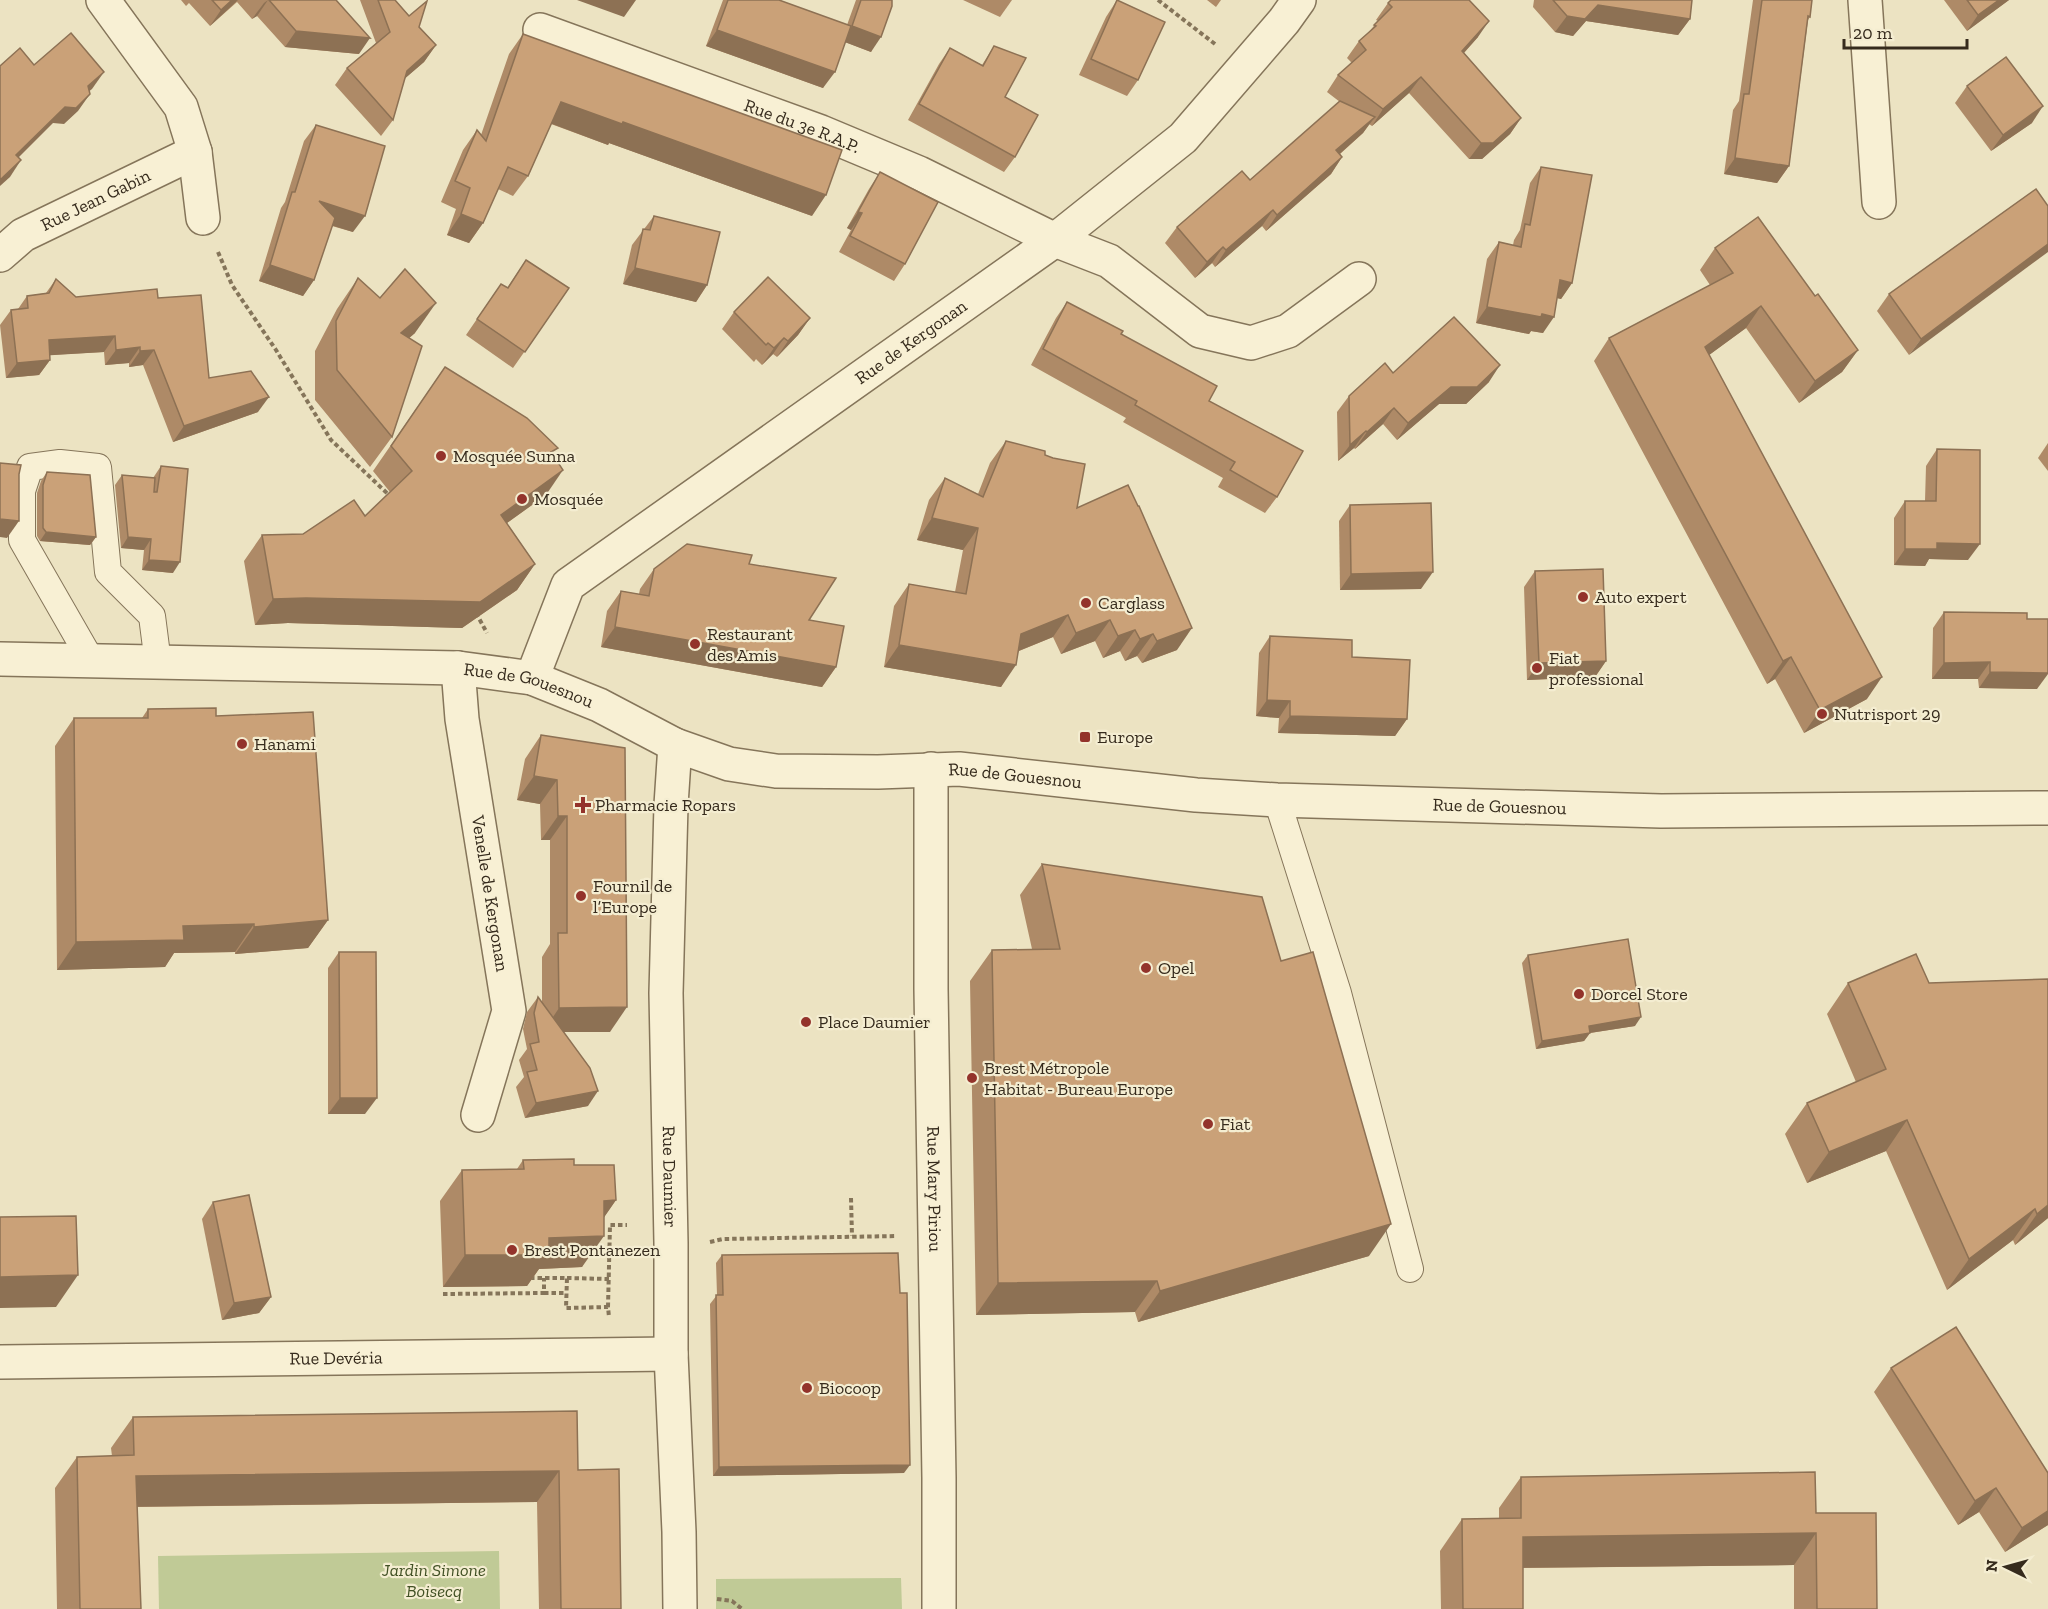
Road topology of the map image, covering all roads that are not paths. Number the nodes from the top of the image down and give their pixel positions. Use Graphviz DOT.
graph roads {
  1 [pos="103,0"];
  2 [pos="1299,0"];
  3 [pos="1866,0"];
  4 [pos="540,30"];
  5 [pos="195,152"];
  6 [pos="1879,202"];
  7 [pos="203,218"];
  8 [pos="1055,240"];
  9 [pos="0,255"];
  10 [pos="1359,279"];
  11 [pos="0,659"];
  12 [pos="92,662"];
  13 [pos="158,663"];
  14 [pos="458,668"];
  15 [pos="532,678"];
  16 [pos="675,744"];
  17 [pos="931,769"];
  18 [pos="1276,800"];
  19 [pos="2048,808"];
  20 [pos="478,1115"];
  21 [pos="1410,1269"];
  22 [pos="671,1354"];
  23 [pos="0,1362"];
  24 [pos="694,1604"];
  25 [pos="939,1609"];
  1 -- 5 [label="street"];
  2 -- 8 [label="street, Rue de Kergonan"];
  3 -- 6 [label="street"];
  4 -- 8 [label="street, Rue du 3e R.A.P."];
  5 -- 7 [label="street"];
  5 -- 9 [label="street, Rue Jean Gabin"];
  8 -- 10 [label="street, Rue du 3e R.A.P."];
  8 -- 15 [label="street, Rue de Kergonan"];
  11 -- 12 [label="street, Rue de Gouesnou"];
  12 -- 13 [label="street, Rue de Gouesnou"];
  12 -- 13 [label="lane"];
  13 -- 14 [label="street, Rue de Gouesnou"];
  14 -- 15 [label="street, Rue de Gouesnou"];
  14 -- 20 [label="street, Venelle de Kergonan"];
  15 -- 16 [label="street, Rue de Gouesnou"];
  16 -- 17 [label="street, Rue de Gouesnou"];
  16 -- 22 [label="street, Rue Daumier"];
  17 -- 18 [label="street, Rue de Gouesnou"];
  17 -- 25 [label="street, Rue Mary Piriou"];
  18 -- 19 [label="street, Rue de Gouesnou"];
  18 -- 21 [label="lane"];
  22 -- 23 [label="street, Rue Devéria"];
  22 -- 24 [label="street, Rue Daumier"];
}
